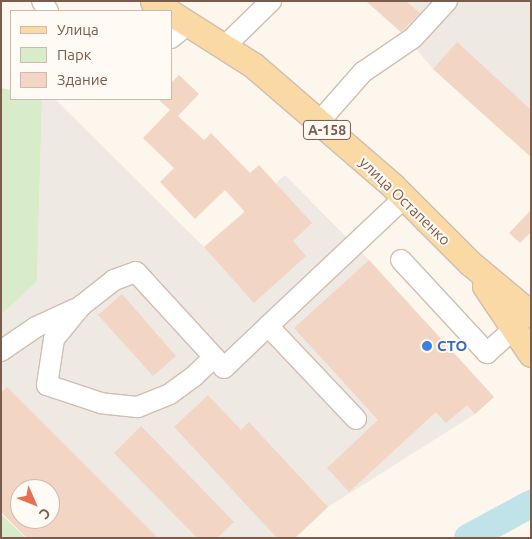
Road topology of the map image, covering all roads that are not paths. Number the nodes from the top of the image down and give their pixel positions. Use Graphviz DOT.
graph roads {
  1 [pos="153,1"];
  2 [pos="271,1"];
  3 [pos="447,1"];
  4 [pos="163,10"];
  5 [pos="175,21"];
  6 [pos="224,47"];
  7 [pos="319,122"];
  8 [pos="404,198"];
  9 [pos="400,260"];
  10 [pos="81,306"];
  11 [pos="522,321"];
  12 [pos="268,326"];
  13 [pos="1,352"];
  14 [pos="531,354"];
  15 [pos="214,357"];
  16 [pos="356,419"];
  1 -- 4 [label="main road, улица Остапенко / А-158"];
  2 -- 6 [label="lane"];
  3 -- 7 [label="lane"];
  5 -- 6 [label="main road, улица Остапенко / А-158"];
  6 -- 7 [label="main road, улица Остапенко / А-158"];
  7 -- 8 [label="main road, улица Остапенко / А-158"];
  8 -- 11 [label="main road, улица Остапенко / А-158"];
  8 -- 12 [label="lane"];
  9 -- 11 [label="lane"];
  10 -- 13 [label="lane"];
  10 -- 15 [label="lane"];
  10 -- 15 [label="lane"];
  11 -- 14 [label="main road, улица Остапенко / А-158"];
  12 -- 15 [label="lane"];
  12 -- 16 [label="lane"];
}
